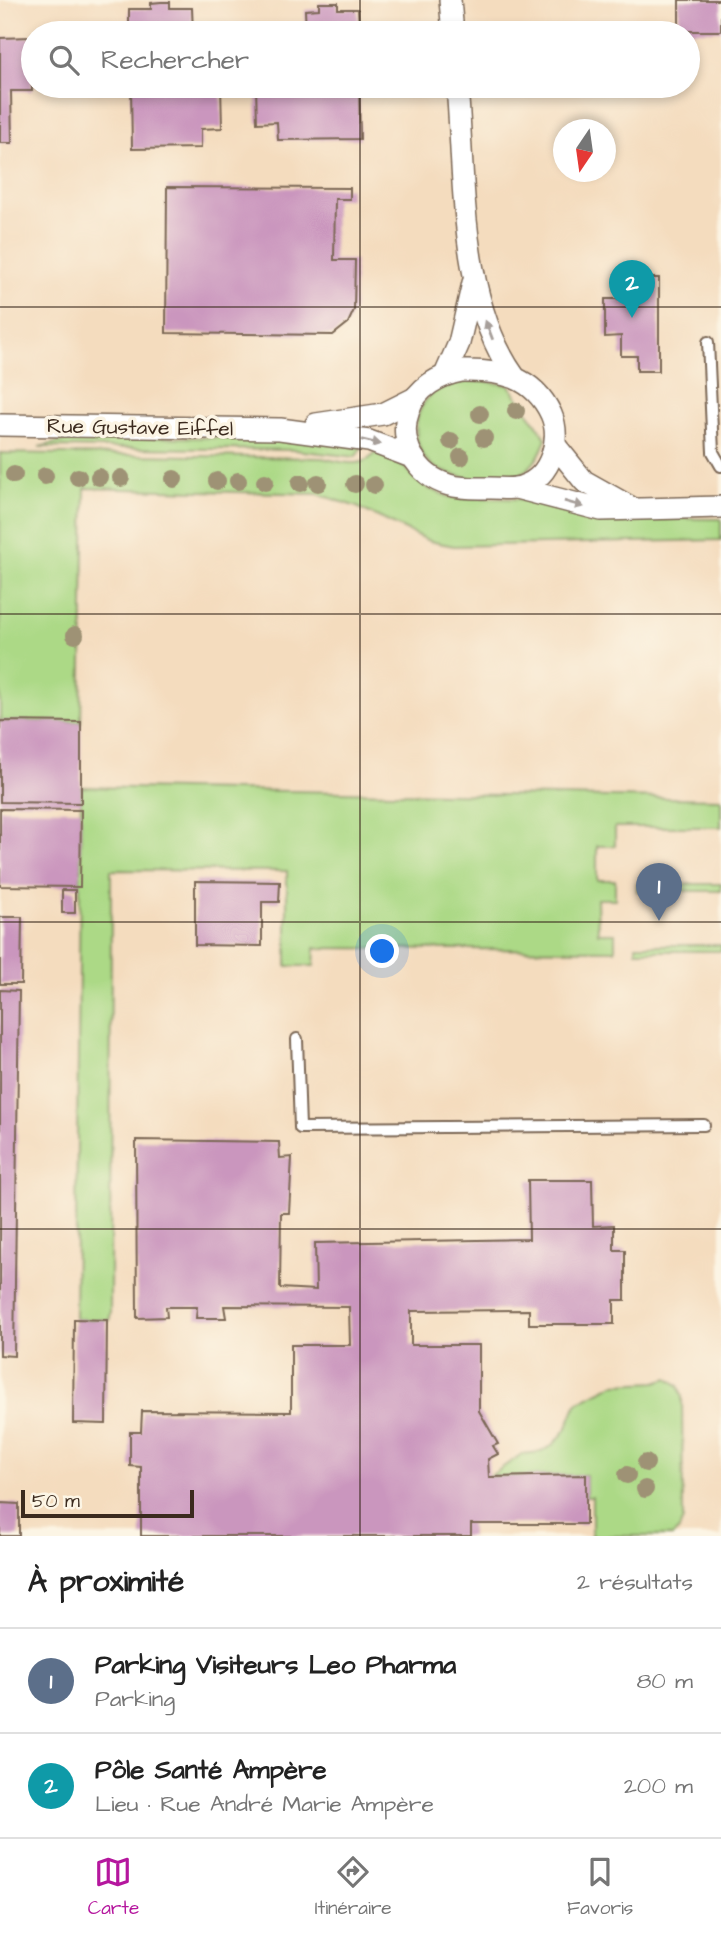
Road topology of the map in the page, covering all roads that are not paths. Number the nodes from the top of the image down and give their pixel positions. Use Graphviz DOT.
graph roads {
  1 [pos="450,0"];
  2 [pos="452,21"];
  3 [pos="458,98"];
  4 [pos="473,281"];
  5 [pos="708,342"];
  6 [pos="445,375"];
  7 [pos="514,376"];
  8 [pos="415,398"];
  9 [pos="0,425"];
  10 [pos="280,429"];
  11 [pos="555,444"];
  12 [pos="414,458"];
  13 [pos="721,466"];
  14 [pos="516,488"];
  15 [pos="721,507"];
  16 [pos="634,509"];
  17 [pos="297,1039"];
  18 [pos="704,1125"];
  1 -- 2 [label="street"];
  3 -- 4 [label="street"];
  4 -- 6 [label="street"];
  7 -- 4 [label="street, one-way"];
  5 -- 13 [label="lane"];
  6 -- 7 [label="street"];
  6 -- 8 [label="street"];
  7 -- 11 [label="street"];
  8 -- 10 [label="street, Rue Gustave Eiffel"];
  8 -- 12 [label="street"];
  9 -- 10 [label="street, Rue Gustave Eiffel"];
  10 -- 12 [label="street, Rue Gustave Eiffel, one-way"];
  11 -- 14 [label="street"];
  11 -- 16 [label="street"];
  12 -- 14 [label="street"];
  14 -- 16 [label="street, one-way"];
  15 -- 16 [label="street"];
  17 -- 18 [label="lane"];
}
